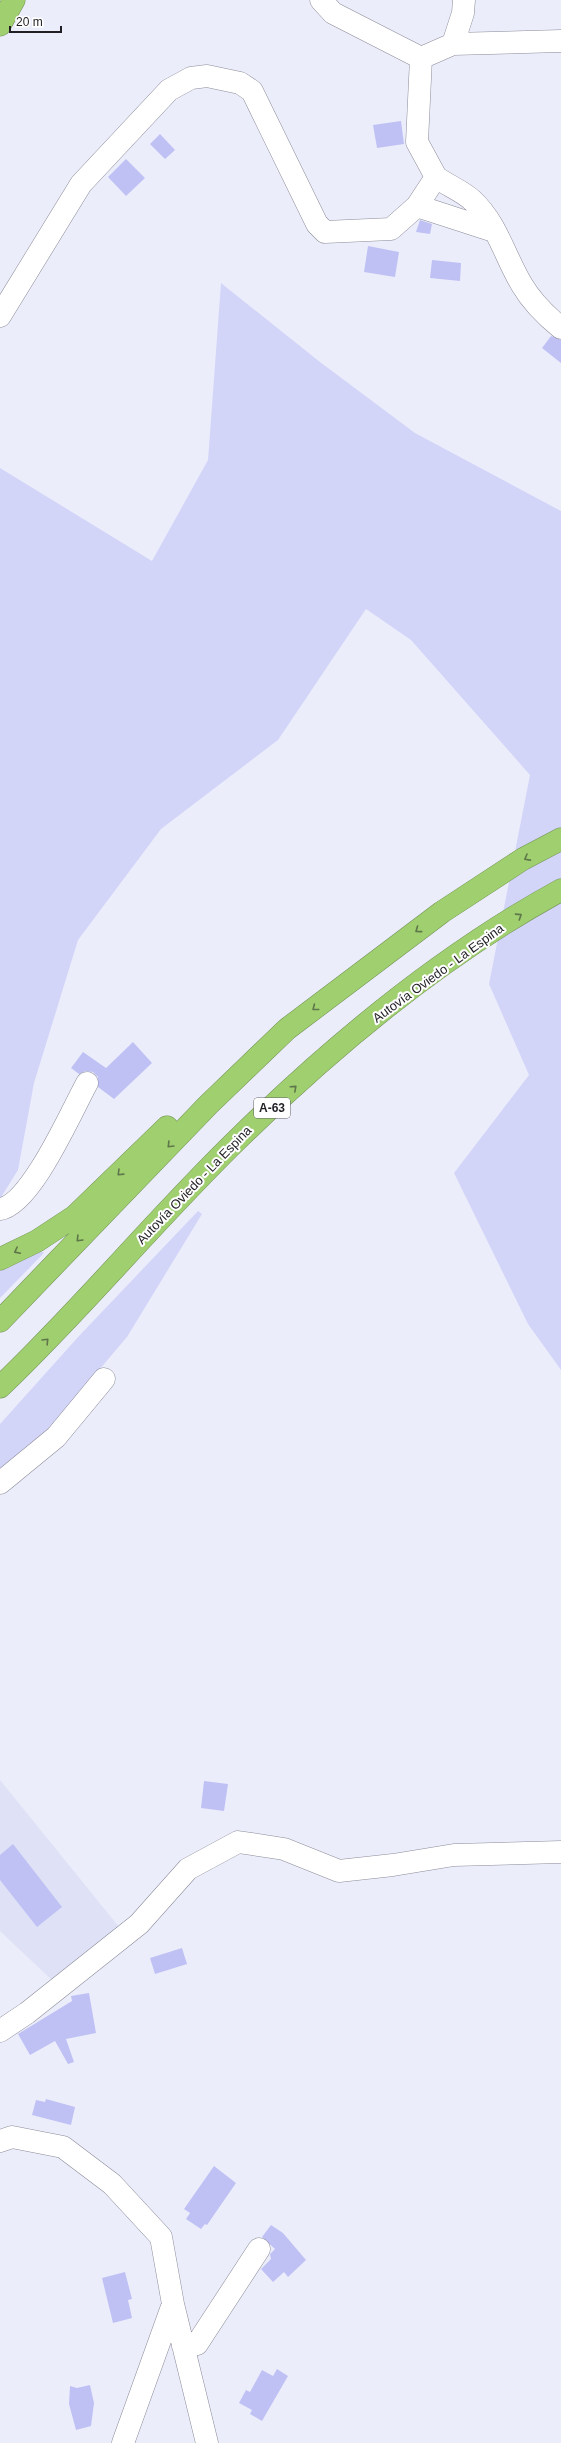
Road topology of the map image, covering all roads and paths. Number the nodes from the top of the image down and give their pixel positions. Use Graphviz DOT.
graph roads {
  1 [pos="14,0"];
  2 [pos="321,0"];
  3 [pos="464,0"];
  4 [pos="0,25"];
  5 [pos="561,41"];
  6 [pos="453,44"];
  7 [pos="421,58"];
  8 [pos="436,177"];
  9 [pos="417,206"];
  10 [pos="494,231"];
  11 [pos="0,316"];
  12 [pos="561,328"];
  13 [pos="561,839"];
  14 [pos="561,890"];
  15 [pos="287,1029"];
  16 [pos="87,1083"];
  17 [pos="0,1209"];
  18 [pos="0,1259"];
  19 [pos="0,1321"];
  20 [pos="19,1369"];
  21 [pos="104,1379"];
  22 [pos="0,1387"];
  23 [pos="0,1392"];
  24 [pos="0,1483"];
  25 [pos="561,1852"];
  26 [pos="0,2031"];
  27 [pos="0,2140"];
  28 [pos="259,2249"];
  29 [pos="173,2304"];
  30 [pos="183,2346"];
  31 [pos="123,2443"];
  32 [pos="207,2443"];
  1 -- 4 [label="highway"];
  2 -- 7 [label="street"];
  3 -- 6 [label="street"];
  5 -- 6 [label="street"];
  6 -- 7 [label="street"];
  7 -- 8 [label="street"];
  8 -- 9 [label="street"];
  8 -- 10 [label="street"];
  9 -- 10 [label="street"];
  9 -- 11 [label="street"];
  10 -- 12 [label="street"];
  13 -- 15 [label="highway, one-way"];
  20 -- 14 [label="highway, Autovía Oviedo - La Espina / A-63, one-way"];
  15 -- 18 [label="highway, one-way"];
  15 -- 19 [label="highway, one-way"];
  16 -- 17 [label="street"];
  20 -- 22 [label="highway, Autovía Oviedo - La Espina / A-63"];
  20 -- 23 [label="highway"];
  21 -- 24 [label="street"];
  25 -- 26 [label="street"];
  27 -- 29 [label="street"];
  28 -- 30 [label="street"];
  29 -- 30 [label="street"];
  29 -- 31 [label="street"];
  30 -- 32 [label="street"];
}
